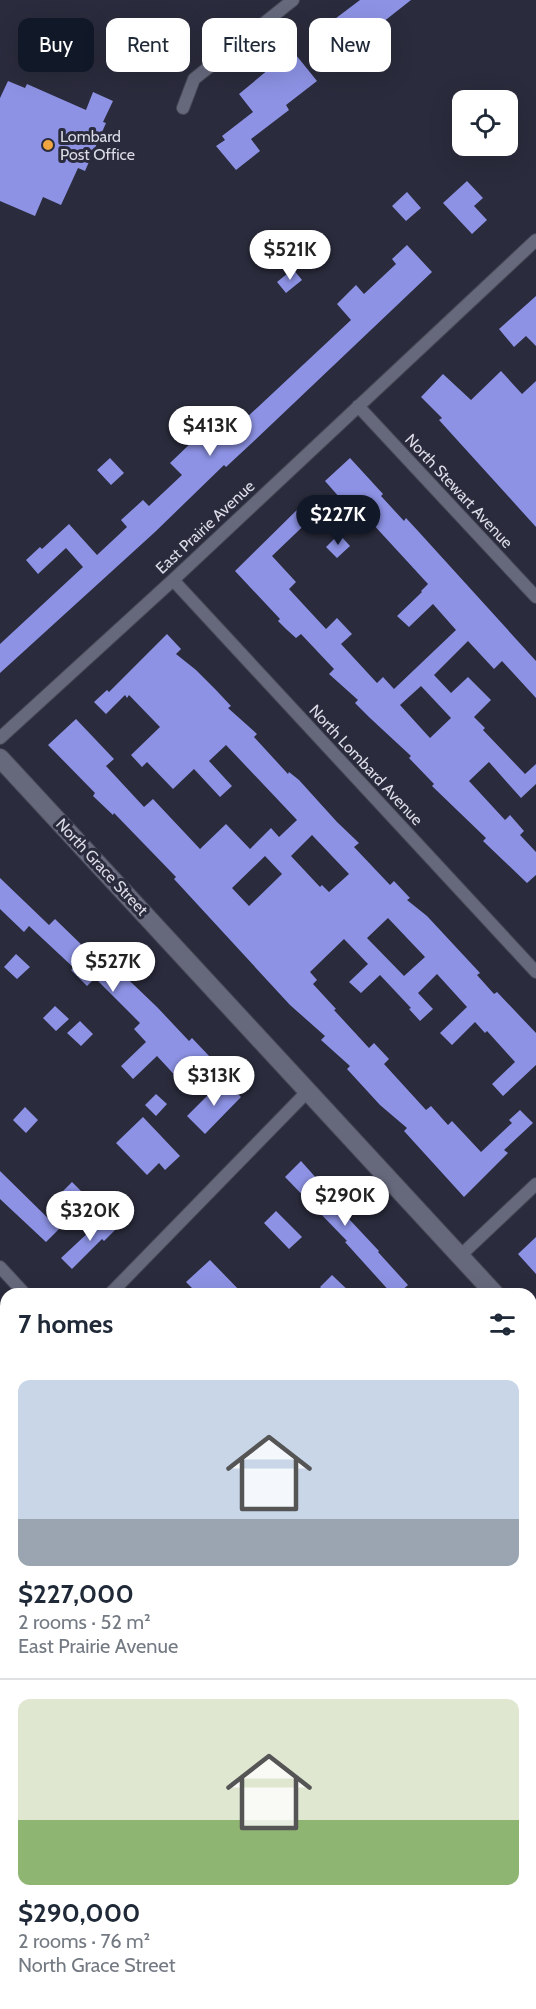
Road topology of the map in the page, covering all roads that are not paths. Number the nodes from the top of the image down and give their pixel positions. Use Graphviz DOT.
graph roads {
  1 [pos="293,0"];
  2 [pos="183,108"];
  3 [pos="536,240"];
  4 [pos="358,406"];
  5 [pos="173,580"];
  6 [pos="536,597"];
  7 [pos="0,738"];
  8 [pos="0,758"];
  9 [pos="536,972"];
  10 [pos="307,1092"];
  11 [pos="536,1184"];
  12 [pos="460,1256"];
  13 [pos="0,1267"];
  14 [pos="19,1288"];
  15 [pos="116,1288"];
  16 [pos="489,1288"];
  1 -- 2 [label="street"];
  3 -- 4 [label="street, East Prairie Avenue"];
  4 -- 5 [label="street, East Prairie Avenue"];
  4 -- 6 [label="street, North Stewart Avenue"];
  5 -- 7 [label="street, East Prairie Avenue"];
  5 -- 9 [label="street, North Lombard Avenue"];
  8 -- 10 [label="street, North Grace Street"];
  10 -- 12 [label="street, North Grace Street"];
  10 -- 15 [label="street"];
  11 -- 12 [label="street"];
  12 -- 16 [label="street, North Grace Street"];
  13 -- 14 [label="street"];
}
